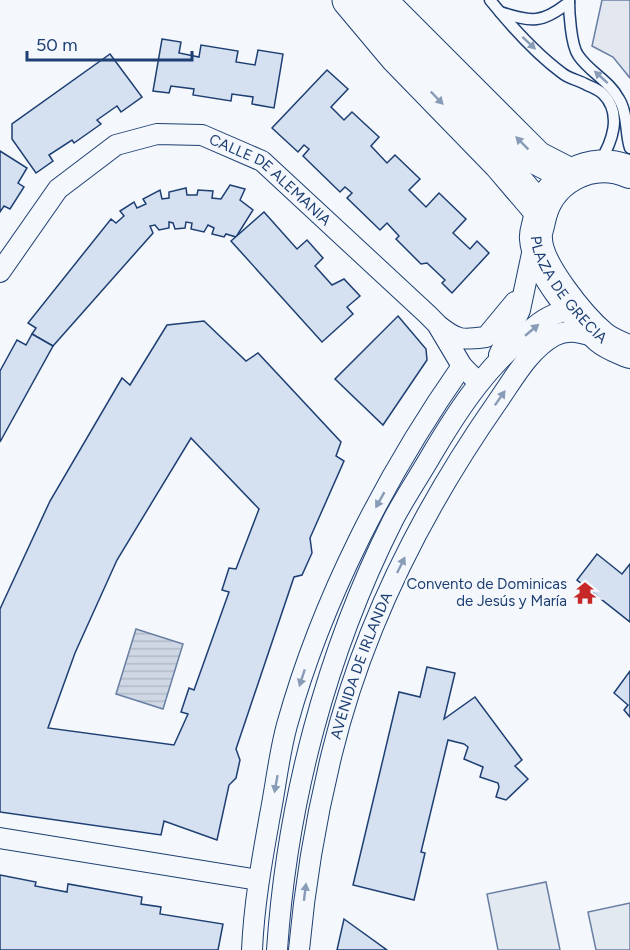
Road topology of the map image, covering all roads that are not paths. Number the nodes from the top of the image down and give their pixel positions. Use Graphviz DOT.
graph roads {
  1 [pos="330,0"];
  2 [pos="349,0"];
  3 [pos="490,0"];
  4 [pos="569,1"];
  5 [pos="383,3"];
  6 [pos="500,12"];
  7 [pos="396,56"];
  8 [pos="630,148"];
  9 [pos="583,170"];
  10 [pos="630,172"];
  11 [pos="538,225"];
  12 [pos="0,272"];
  13 [pos="526,286"];
  14 [pos="574,307"];
  15 [pos="436,324"];
  16 [pos="602,338"];
  17 [pos="630,352"];
  18 [pos="495,362"];
  19 [pos="462,366"];
  20 [pos="479,383"];
  21 [pos="450,423"];
  22 [pos="408,449"];
  23 [pos="0,838"];
  24 [pos="258,880"];
  25 [pos="252,950"];
  26 [pos="277,950"];
  27 [pos="299,950"];
  1 -- 7 [label="highway"];
  2 -- 7 [label="highway"];
  3 -- 6 [label="lane"];
  4 -- 6 [label="lane"];
  8 -- 4 [label="lane, one-way"];
  9 -- 5 [label="highway, one-way"];
  6 -- 9 [label="lane, one-way"];
  7 -- 11 [label="highway, one-way"];
  9 -- 10 [label="main road"];
  9 -- 11 [label="main road, PLAZA DE GRECIA"];
  11 -- 13 [label="street, AVENIDA DE IRLANDA"];
  11 -- 14 [label="main road, PLAZA DE GRECIA"];
  12 -- 15 [label="street, CALLE DE ALEMANIA"];
  13 -- 15 [label="street, AVENIDA DE IRLANDA"];
  13 -- 18 [label="street, AVENIDA DE IRLANDA"];
  14 -- 16 [label="main road, PLAZA DE GRECIA"];
  18 -- 14 [label="street, AVENIDA DE IRLANDA, one-way"];
  15 -- 19 [label="street, CALLE DE ALEMANIA"];
  16 -- 17 [label="main road, PLAZA DE GRECIA"];
  27 -- 16 [label="street, AVENIDA DE IRLANDA, one-way"];
  18 -- 20 [label="street, AVENIDA DE IRLANDA"];
  19 -- 20 [label="street"];
  19 -- 22 [label="street, AVENIDA DE IRLANDA"];
  20 -- 21 [label="street, AVENIDA DE IRLANDA"];
  21 -- 22 [label="street, AVENIDA DE IRLANDA"];
  21 -- 26 [label="street, AVENIDA DE IRLANDA"];
  22 -- 24 [label="street, AVENIDA DE IRLANDA, one-way"];
  23 -- 24 [label="street"];
  24 -- 25 [label="street, AVENIDA DE IRLANDA"];
}
